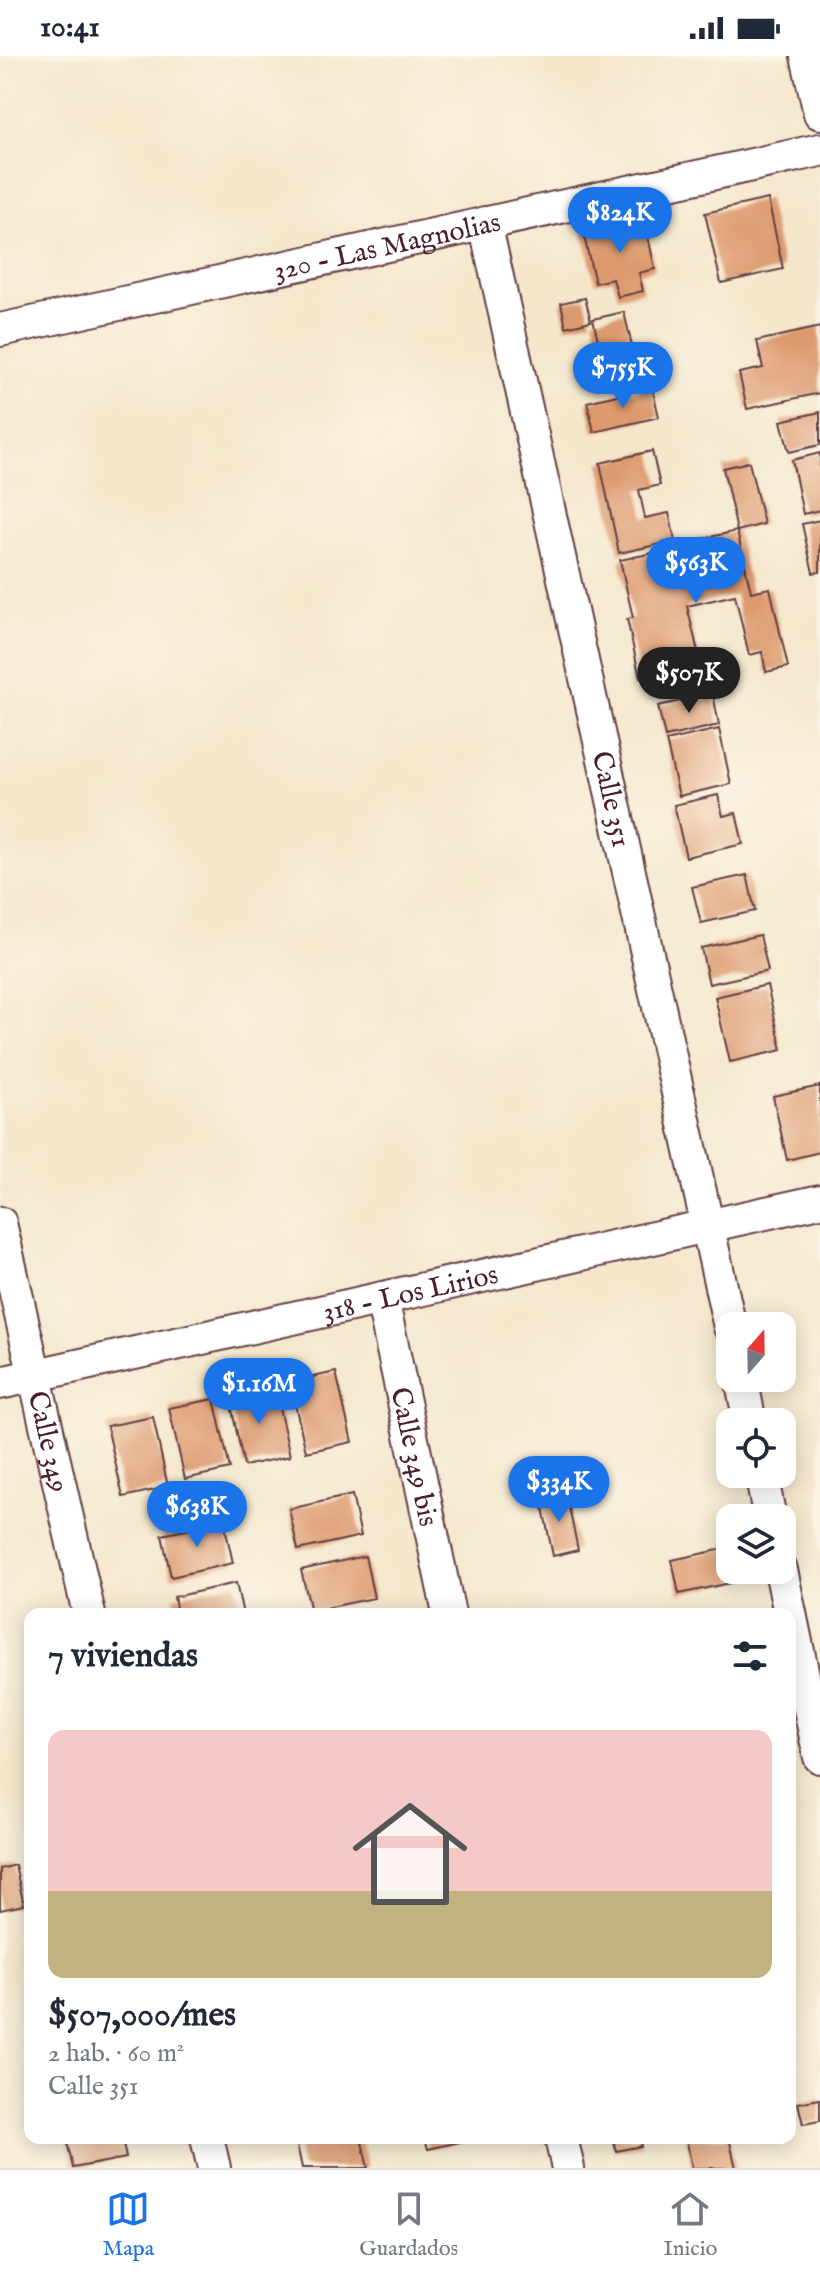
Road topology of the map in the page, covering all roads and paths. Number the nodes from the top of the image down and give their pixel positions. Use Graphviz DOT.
graph roads {
  1 [pos="807,56"];
  2 [pos="820,113"];
  3 [pos="820,150"];
  4 [pos="485,223"];
  5 [pos="0,330"];
  6 [pos="820,1201"];
  7 [pos="0,1223"];
  8 [pos="709,1226"];
  9 [pos="382,1298"];
  10 [pos="727,1312"];
  11 [pos="35,1375"];
  12 [pos="0,1383"];
  13 [pos="784,1584"];
  14 [pos="88,1608"];
  15 [pos="448,1608"];
  16 [pos="789,1608"];
  17 [pos="796,1642"];
  18 [pos="820,1757"];
  19 [pos="208,2144"];
  20 [pos="562,2144"];
  21 [pos="214,2168"];
  22 [pos="568,2168"];
  1 -- 2 [label="street"];
  3 -- 4 [label="street, 320 - Las Magnolias"];
  4 -- 5 [label="street, 320 - Las Magnolias"];
  4 -- 8 [label="street, Calle 351"];
  6 -- 8 [label="street, 318 - Los Lirios"];
  7 -- 11 [label="street, Calle 349"];
  8 -- 9 [label="street, 318 - Los Lirios"];
  8 -- 10 [label="street, Calle 351"];
  9 -- 11 [label="street, 318 - Los Lirios"];
  9 -- 15 [label="street, Calle 349 bis"];
  11 -- 12 [label="street, 318 - Los Lirios"];
  11 -- 14 [label="street, Calle 349"];
  13 -- 16 [label="street"];
  17 -- 18 [label="street"];
  19 -- 21 [label="street"];
  20 -- 22 [label="street"];
}
